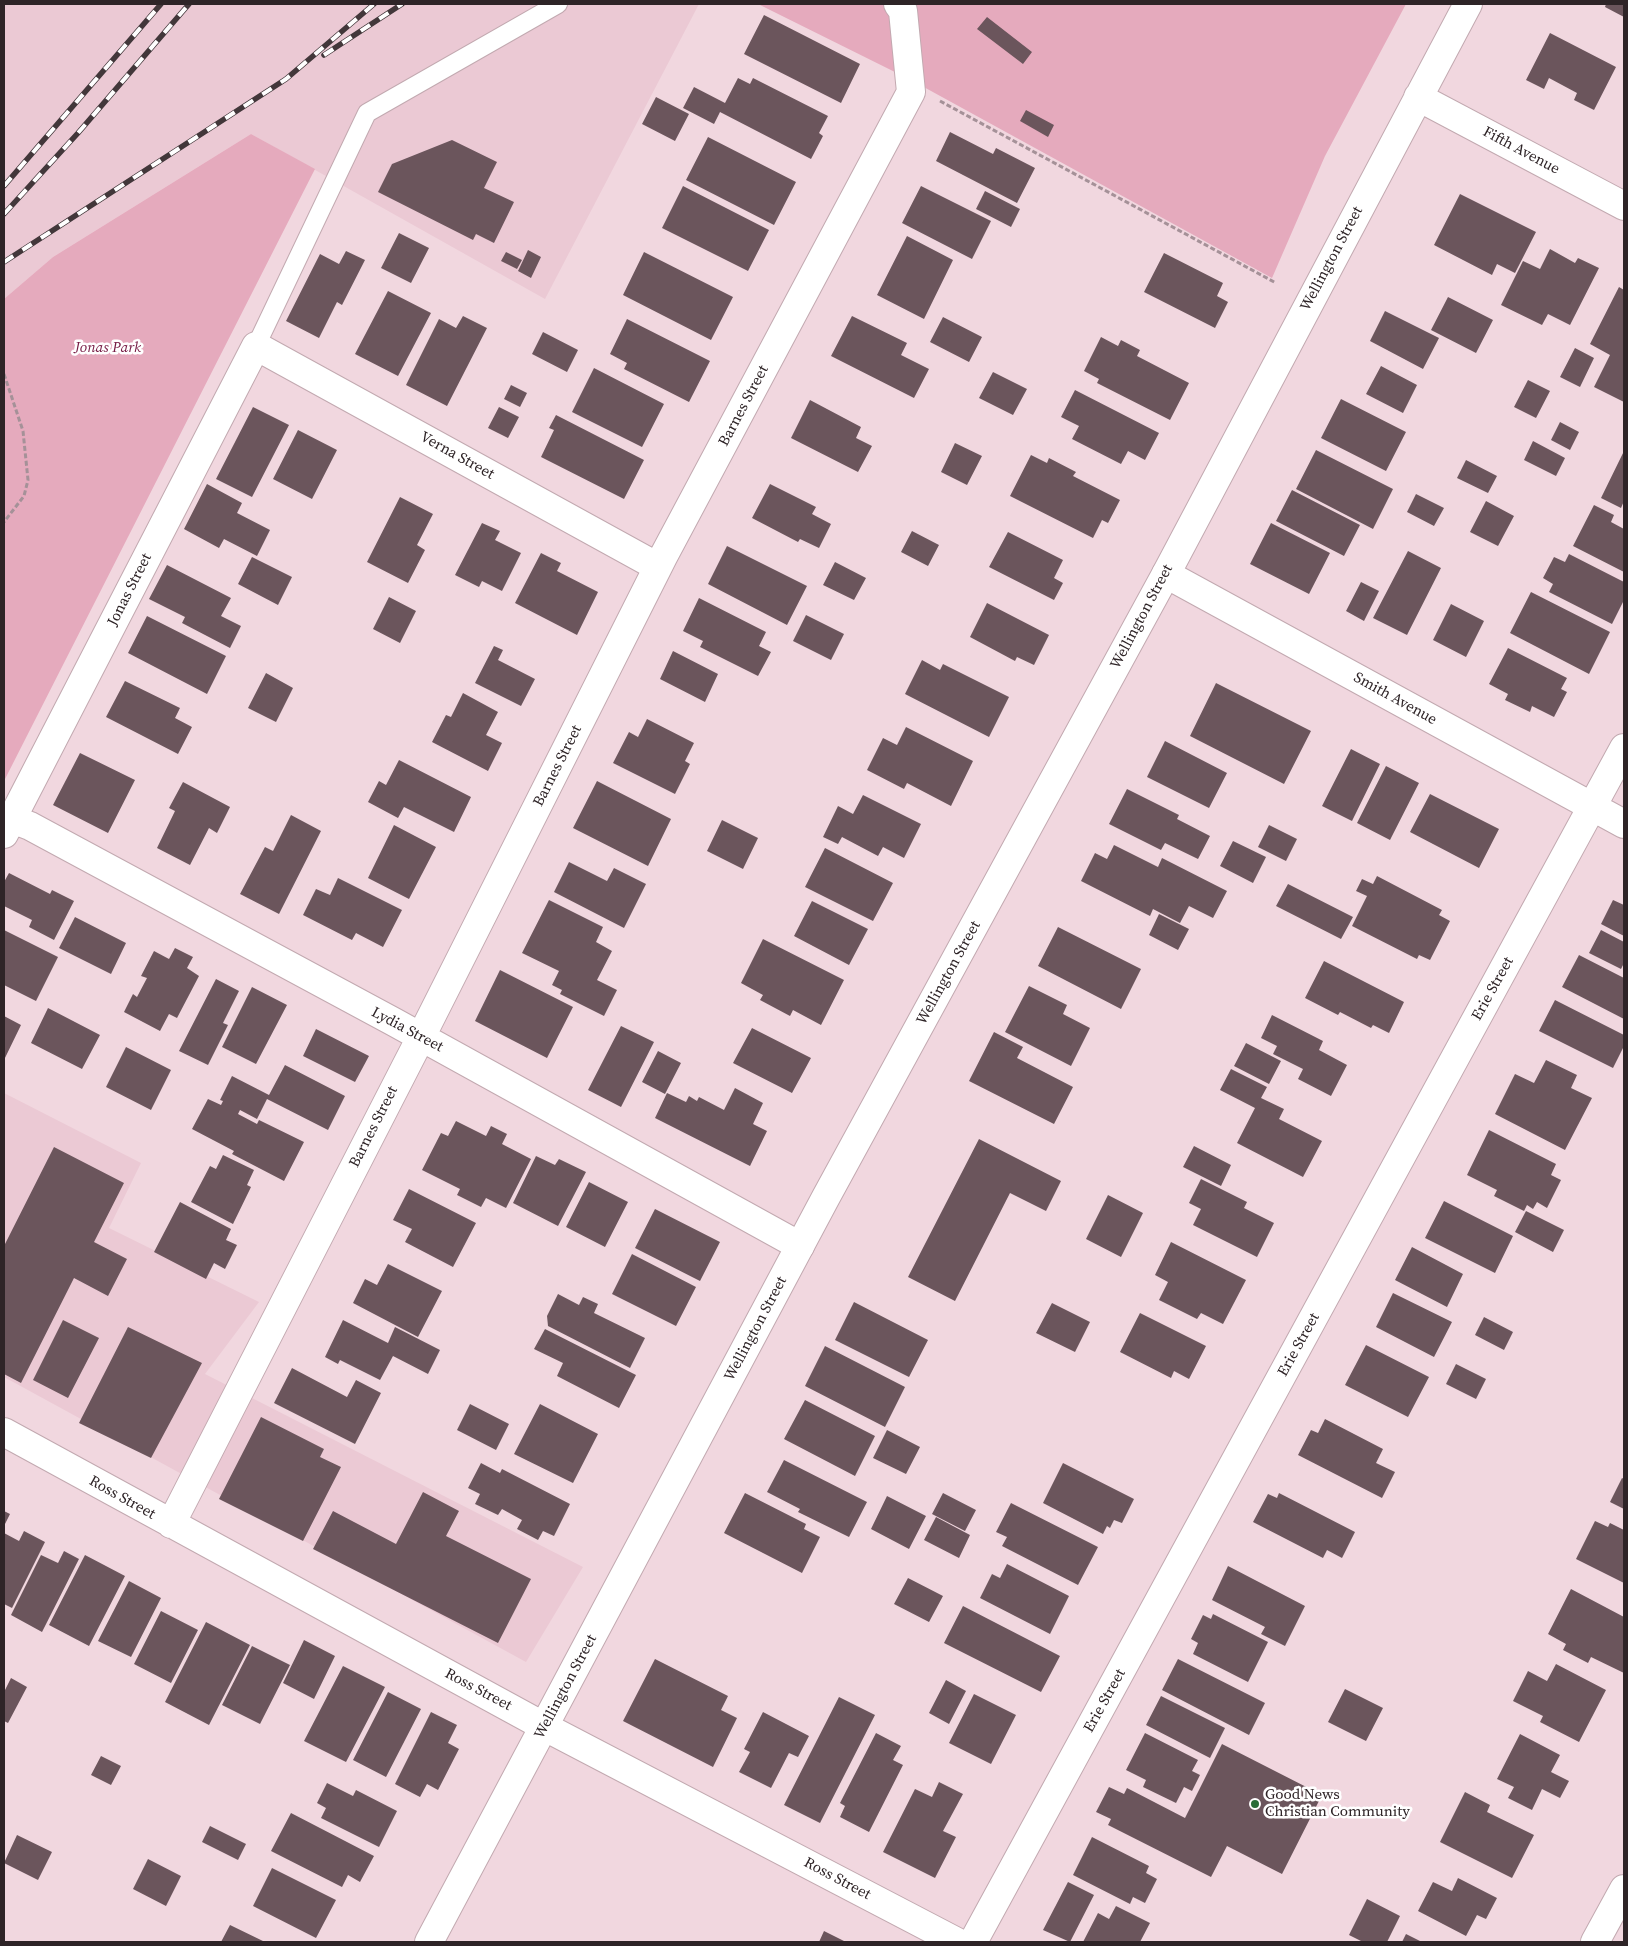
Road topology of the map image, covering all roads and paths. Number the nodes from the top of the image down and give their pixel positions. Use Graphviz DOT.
graph roads {
  1 [pos="558,4"];
  2 [pos="898,4"];
  3 [pos="1468,4"];
  4 [pos="1418,97"];
  5 [pos="935,98"];
  6 [pos="1624,206"];
  7 [pos="1276,283"];
  8 [pos="256,346"];
  9 [pos="4,374"];
  10 [pos="4,522"];
  11 [pos="658,567"];
  12 [pos="1166,574"];
  13 [pos="1624,748"];
  14 [pos="1592,806"];
  15 [pos="1624,824"];
  16 [pos="8,827"];
  17 [pos="421,1037"];
  18 [pos="800,1246"];
  19 [pos="4,1432"];
  20 [pos="170,1524"];
  21 [pos="545,1727"];
  22 [pos="1624,1889"];
  23 [pos="429,1942"];
  24 [pos="957,1942"];
  25 [pos="973,1942"];
  26 [pos="1595,1942"];
  1 -- 8 [label="lane"];
  2 -- 11 [label="street, Barnes Street"];
  3 -- 4 [label="street, Wellington Street"];
  4 -- 6 [label="street, Fifth Avenue"];
  4 -- 12 [label="street, Wellington Street"];
  5 -- 7 [label="path"];
  8 -- 11 [label="street, Verna Street"];
  8 -- 16 [label="street, Jonas Street"];
  9 -- 10 [label="path"];
  11 -- 17 [label="street, Barnes Street"];
  12 -- 14 [label="street, Smith Avenue"];
  12 -- 18 [label="street, Wellington Street"];
  13 -- 14 [label="street, Erie Street"];
  14 -- 15 [label="street, Smith Avenue"];
  14 -- 25 [label="street, Erie Street"];
  16 -- 17 [label="street, Lydia Street"];
  17 -- 18 [label="street, Lydia Street"];
  17 -- 20 [label="street, Barnes Street"];
  18 -- 21 [label="street, Wellington Street"];
  19 -- 20 [label="street, Ross Street"];
  20 -- 21 [label="street, Ross Street"];
  21 -- 23 [label="street, Wellington Street"];
  21 -- 24 [label="street, Ross Street"];
  22 -- 26 [label="street"];
}
